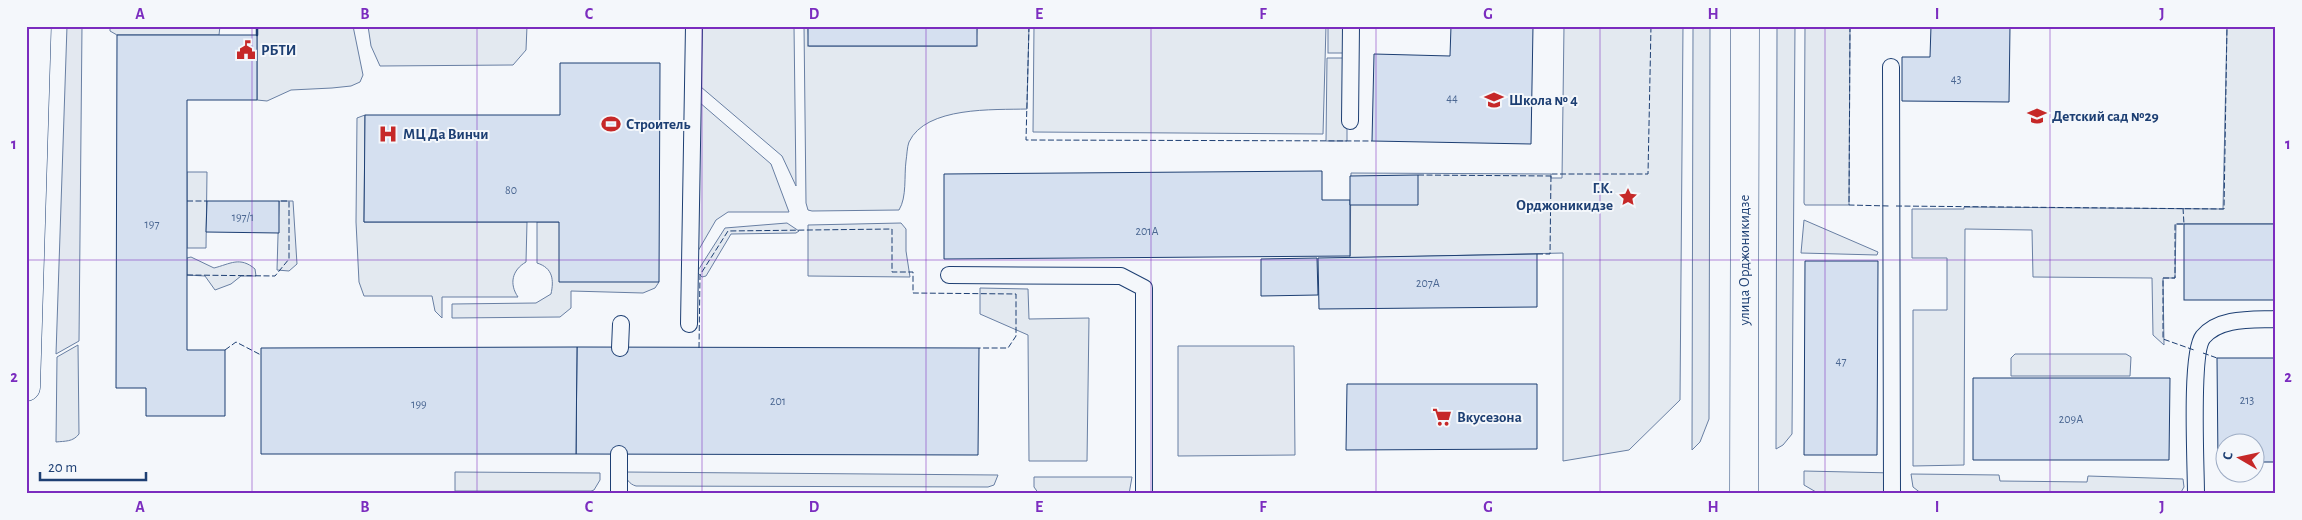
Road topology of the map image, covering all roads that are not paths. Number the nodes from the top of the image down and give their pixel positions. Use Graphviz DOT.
graph roads {
  1 [pos="37,26"];
  2 [pos="694,26"];
  3 [pos="1351,26"];
  4 [pos="1744,26"];
  5 [pos="1892,67"];
  6 [pos="1350,121"];
  7 [pos="949,275"];
  8 [pos="2276,319"];
  9 [pos="620,324"];
  10 [pos="689,324"];
  11 [pos="27,348"];
  12 [pos="620,348"];
  13 [pos="26,387"];
  14 [pos="619,454"];
  15 [pos="619,494"];
  16 [pos="1144,494"];
  17 [pos="1744,494"];
  18 [pos="1892,494"];
  19 [pos="2196,494"];
  1 -- 11 [label="main road"];
  2 -- 10 [label="lane"];
  3 -- 6 [label="lane"];
  4 -- 17 [label="main road, улица Орджоникидзе"];
  5 -- 18 [label="lane"];
  7 -- 16 [label="lane"];
  8 -- 19 [label="lane"];
  9 -- 12 [label="lane"];
  11 -- 13 [label="main road"];
  14 -- 15 [label="lane"];
}
